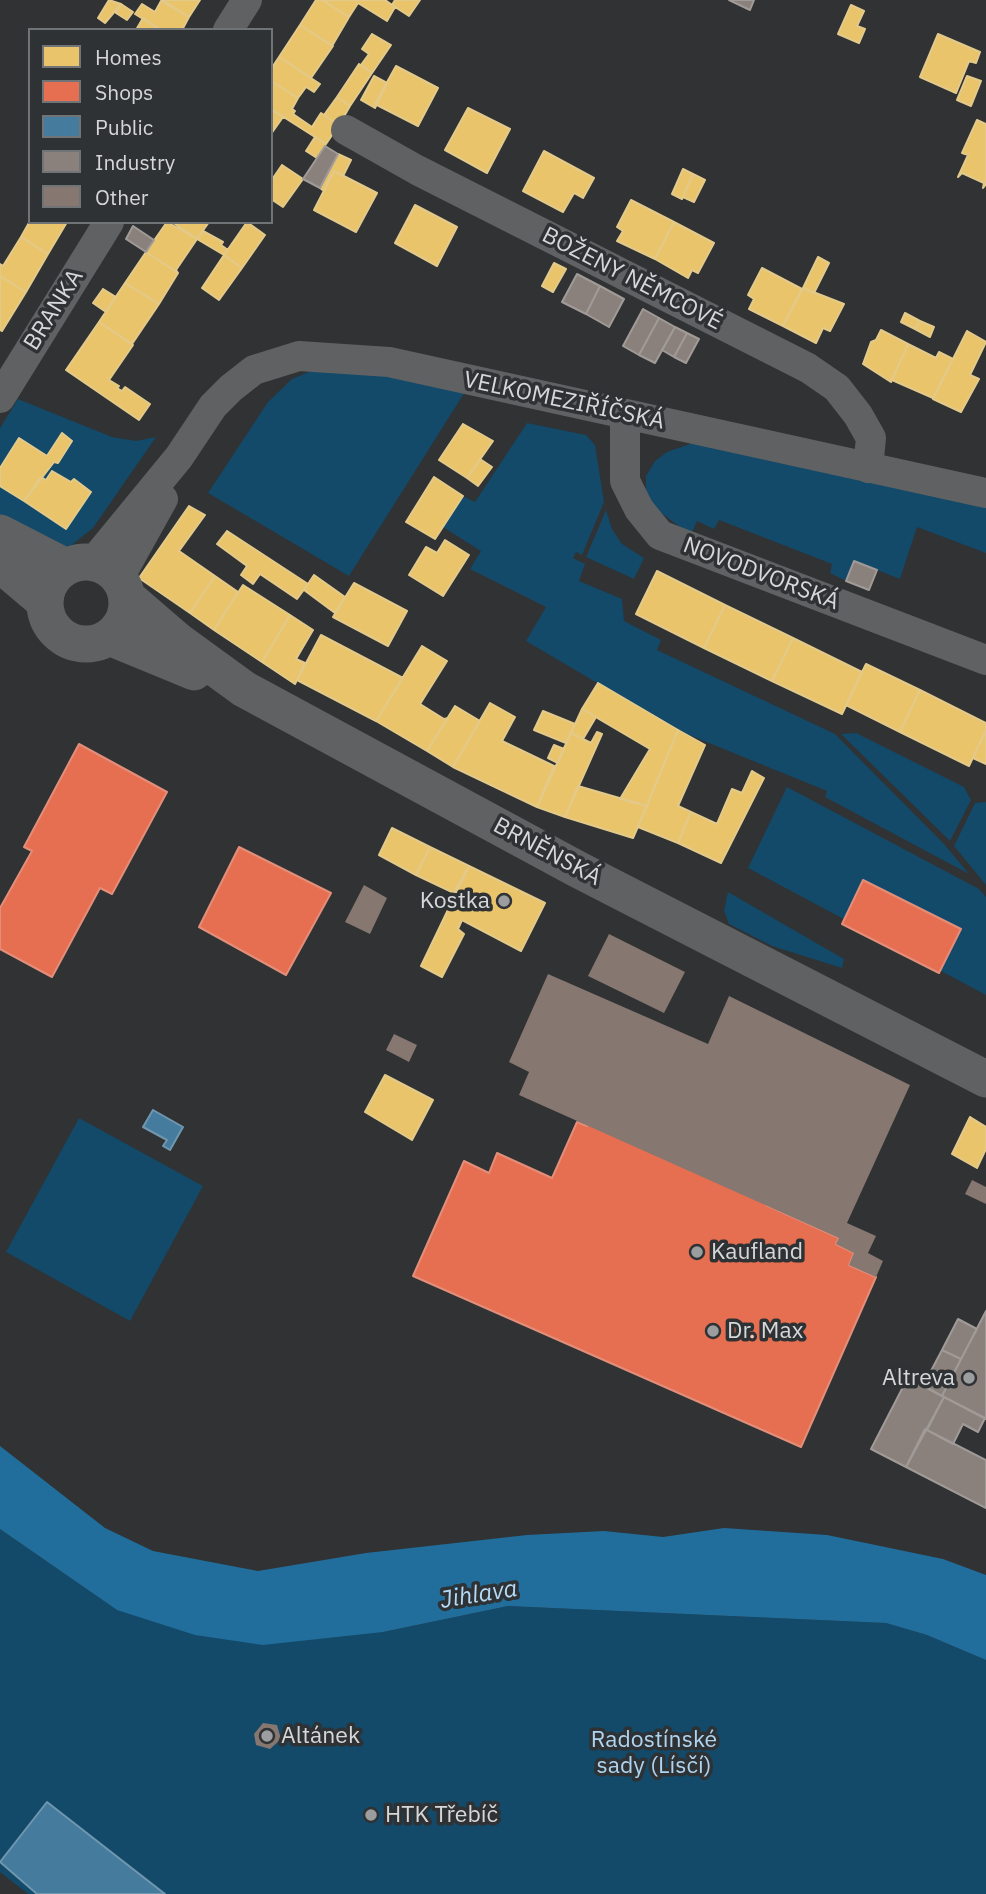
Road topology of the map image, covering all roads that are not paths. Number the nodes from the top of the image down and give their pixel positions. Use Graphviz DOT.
graph roads {
  1 [pos="247,0"];
  2 [pos="229,28"];
  3 [pos="346,130"];
  4 [pos="108,224"];
  5 [pos="0,398"];
  6 [pos="625,414"];
  7 [pos="868,468"];
  8 [pos="986,493"];
  9 [pos="0,533"];
  10 [pos="0,564"];
  11 [pos="101,576"];
  12 [pos="45,602"];
  13 [pos="109,637"];
  14 [pos="986,660"];
  15 [pos="244,689"];
  16 [pos="986,1079"];
  1 -- 2 [label="street"];
  3 -- 7 [label="street, BOŽENY NĚMCOVÉ"];
  4 -- 5 [label="street, BRANKA"];
  6 -- 7 [label="street, VELKOMEZIŘÍČSKÁ"];
  6 -- 11 [label="street, VELKOMEZIŘÍČSKÁ"];
  6 -- 14 [label="street, NOVODVORSKÁ"];
  7 -- 8 [label="street, VELKOMEZIŘÍČSKÁ"];
  9 -- 11 [label="street, BRNĚNSKÁ"];
  10 -- 12 [label="street"];
  11 -- 12 [label="street"];
  11 -- 13 [label="street"];
  11 -- 15 [label="street, BRNĚNSKÁ"];
  12 -- 13 [label="street"];
  13 -- 15 [label="street"];
  15 -- 16 [label="street, BRNĚNSKÁ"];
}
